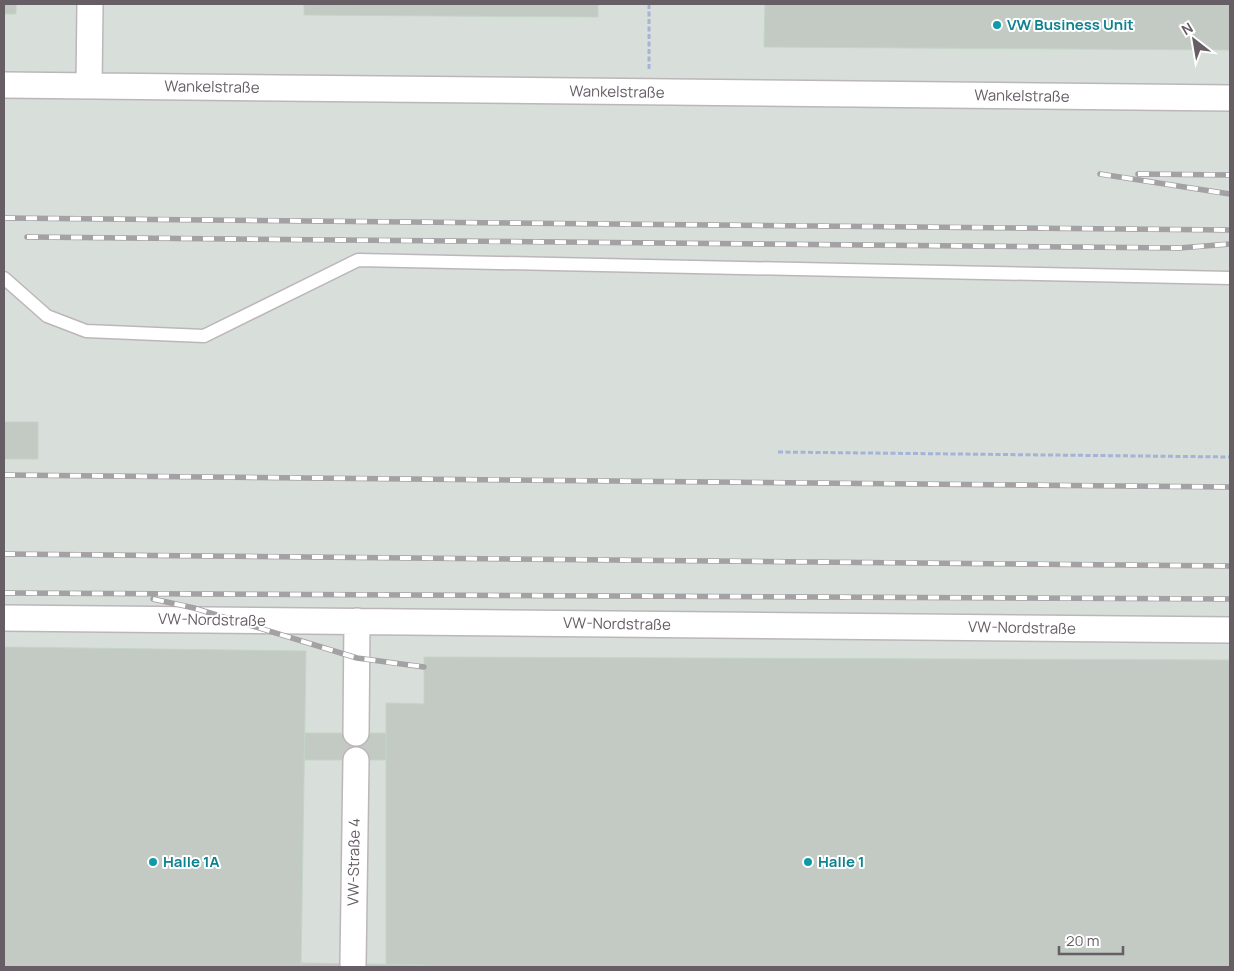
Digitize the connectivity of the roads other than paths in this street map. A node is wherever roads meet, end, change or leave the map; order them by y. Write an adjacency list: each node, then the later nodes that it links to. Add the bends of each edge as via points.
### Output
1 (90, 4): 3 (street)
2 (4, 85): 3 (street, Wankelstraße)
3 (89, 86): 4 (street, Wankelstraße)
4 (1230, 98)
5 (4, 278): 6 (lane, via 47,316 86,332 204,336 358,260)
6 (1230, 278)
7 (4, 618): 8 (street, VW-Nordstraße)
8 (357, 621): 9 (street, VW-Nordstraße); 10 (street)
9 (1230, 630)
10 (356, 733)
11 (356, 760): 12 (street, VW-Straße 4)
12 (353, 964)

